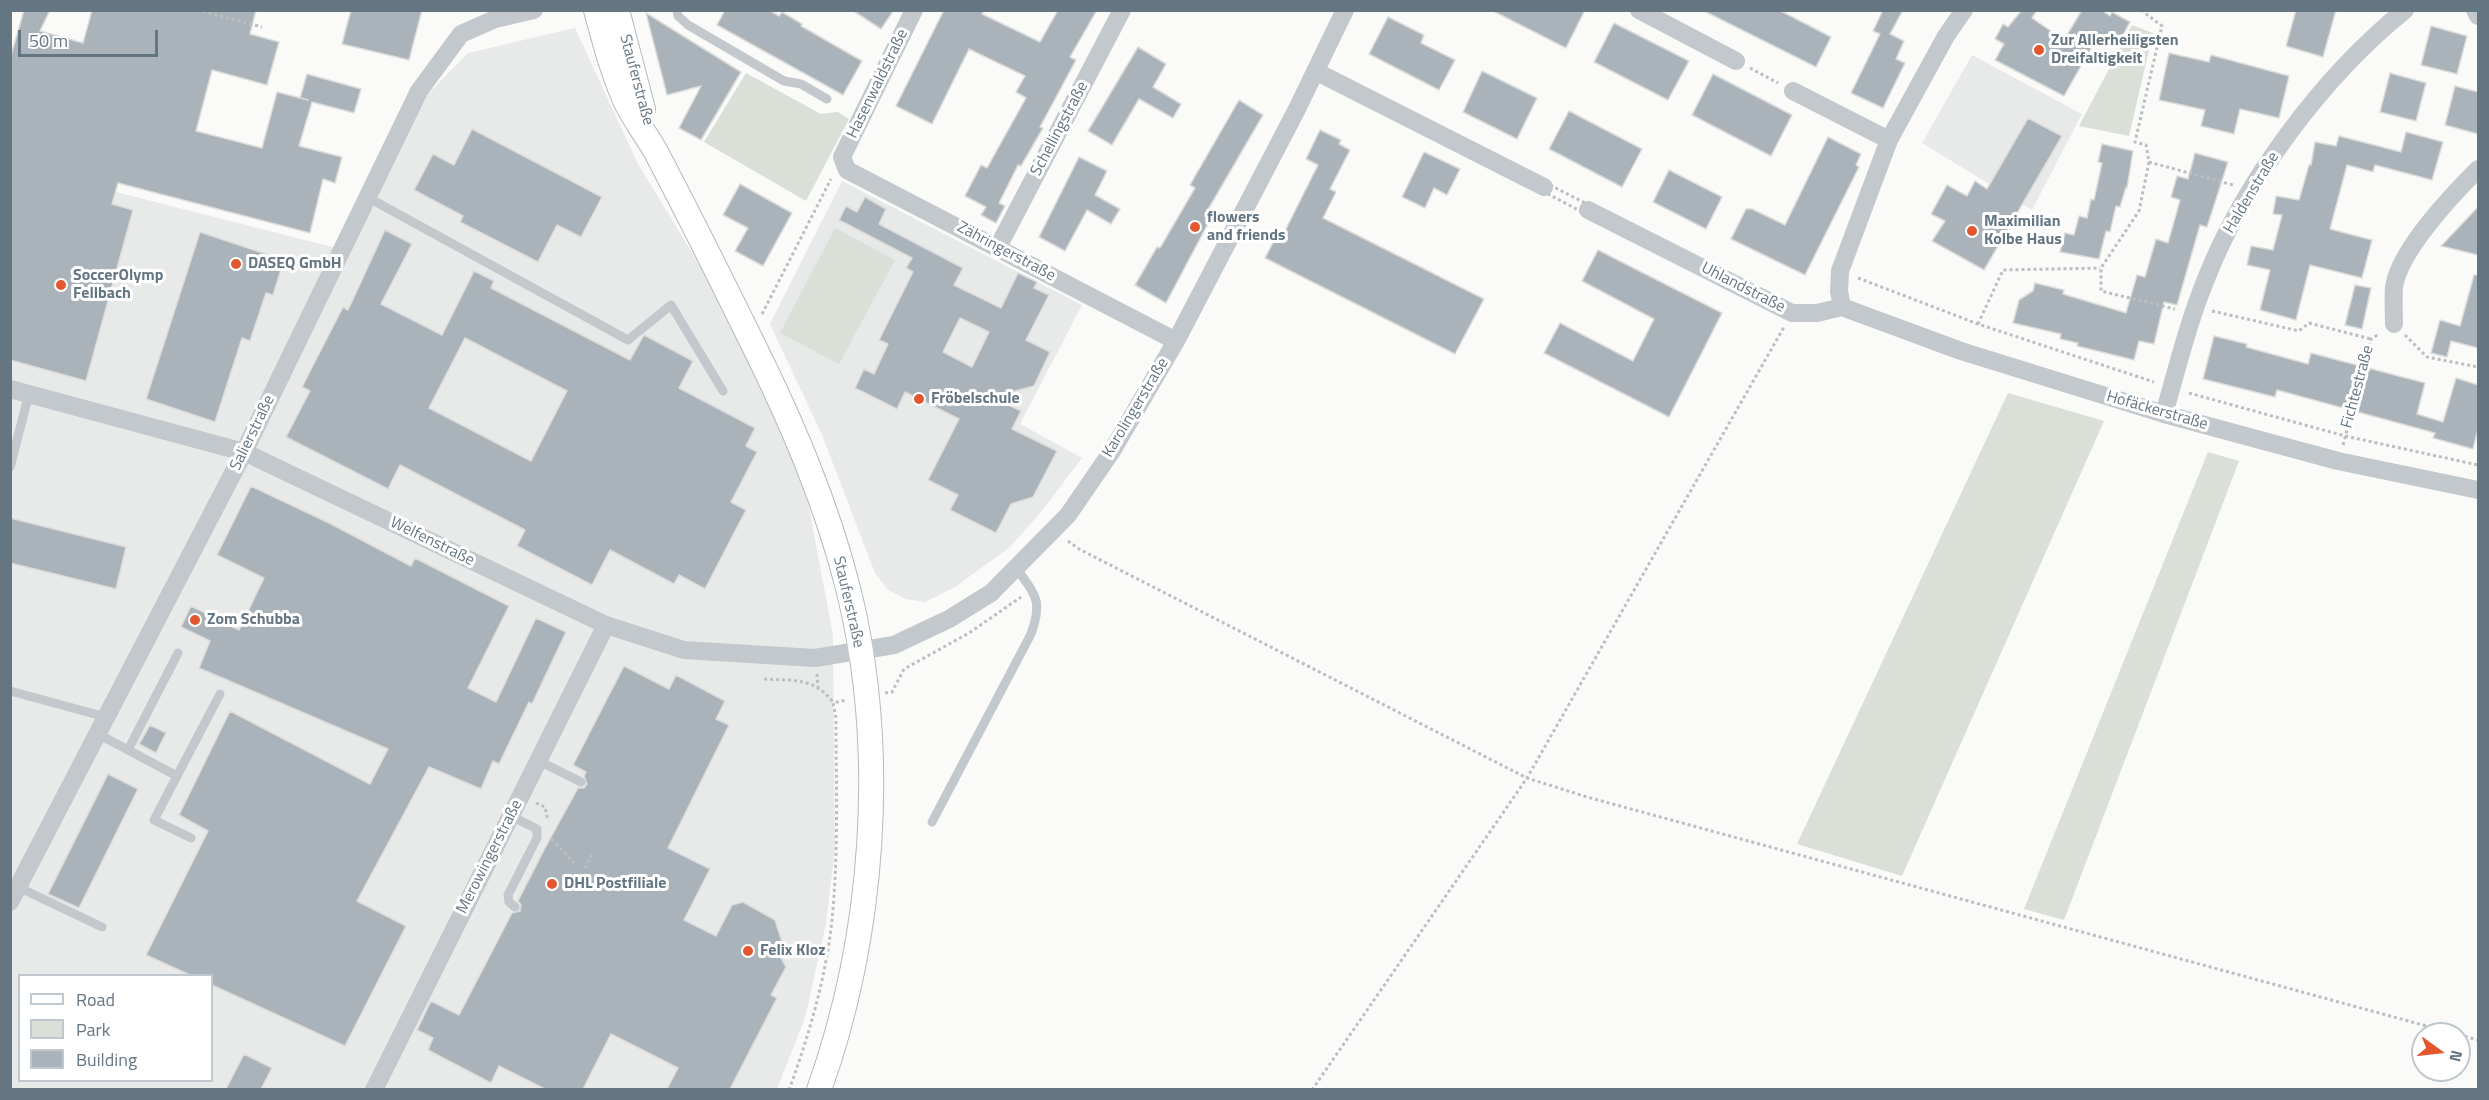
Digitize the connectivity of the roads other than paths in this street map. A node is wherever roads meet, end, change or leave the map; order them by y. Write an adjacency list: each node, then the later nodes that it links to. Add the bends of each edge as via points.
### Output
1 (534, 10): 12 (street, Salierstraße)
2 (596, 10): 19 (main road, Stauferstraße, via 624,99)
3 (617, 10): 19 (main road, Stauferstraße)
4 (677, 10): 17 (lane, via 688,26 784,81 801,84)
5 (914, 10): 20 (street, Hasenwaldstraße)
6 (1122, 10): 25 (street, Schellingstraße)
7 (1639, 10): 14 (street)
8 (1964, 10): 18 (street)
9 (2405, 10): 32 (street, Haldenstraße, via 2341,70 2300,119 2252,191 2223,240 2195,310)
10 (2475, 10): 13 (street)
11 (1341, 12): 15 (street, Karolingerstraße)
12 (492, 15): 23 (street, Salierstraße, via 461,34 419,91)
13 (2478, 16)
14 (1737, 61)
15 (1315, 71): 22 (street); 28 (street, Karolingerstraße)
16 (1793, 91): 18 (street)
17 (827, 99)
18 (1889, 140): 26 (street, via 1840,271)
19 (654, 149): 38 (main road, Stauferstraße, via 750,337 810,467 849,593)
20 (842, 157): 25 (street, Zähringerstraße, via 847,170)
21 (2478, 169): 27 (street, via 2411,247 2394,284)
22 (1544, 187)
23 (367, 197): 30 (lane, via 628,340 671,304); 33 (street, Salierstraße)
24 (1588, 210): 26 (street, Uhlandstraße, via 1792,312 1817,313)
25 (998, 247): 28 (street, Zähringerstraße)
26 (1842, 307): 32 (street, Hofäckerstraße, via 1961,351)
27 (2394, 324)
28 (1176, 341): 36 (street, Karolingerstraße, via 1112,451 1054,531)
29 (10, 389): 31 (street, Welfenstraße)
30 (723, 391)
31 (29, 394): 33 (street, Welfenstraße); 34 (lane)
32 (2164, 414): 35 (street, Hofäckerstraße, via 2338,461)
33 (244, 452): 37 (street, Welfenstraße); 42 (street, Salierstraße)
34 (10, 467)
35 (2478, 490)
36 (1017, 569): 38 (street, Karolingerstraße, via 991,593 949,620 902,642); 49 (lane, via 1037,599 1038,615)
37 (606, 626): 38 (street, Welfenstraße, via 684,650 815,658); 45 (street, Merowingerstraße)
38 (860, 651): 55 (main road, Stauferstraße, via 871,755 863,907 844,1012)
39 (178, 653): 44 (lane)
40 (10, 691): 42 (lane)
41 (220, 694): 46 (lane)
42 (106, 717): 43 (street, Salierstraße)
43 (98, 734): 44 (lane); 51 (street, Salierstraße)
44 (128, 750): 46 (lane)
45 (539, 761): 47 (lane); 48 (street, Merowingerstraße)
46 (177, 776): 50 (lane, via 154,820)
47 (581, 782)
48 (511, 816): 52 (lane, via 537,829 537,838 508,895); 54 (street, Merowingerstraße)
49 (932, 822)
50 (191, 838)
51 (14, 895): 53 (lane)
52 (515, 907)
53 (102, 927)
54 (374, 1089)
55 (819, 1089)

